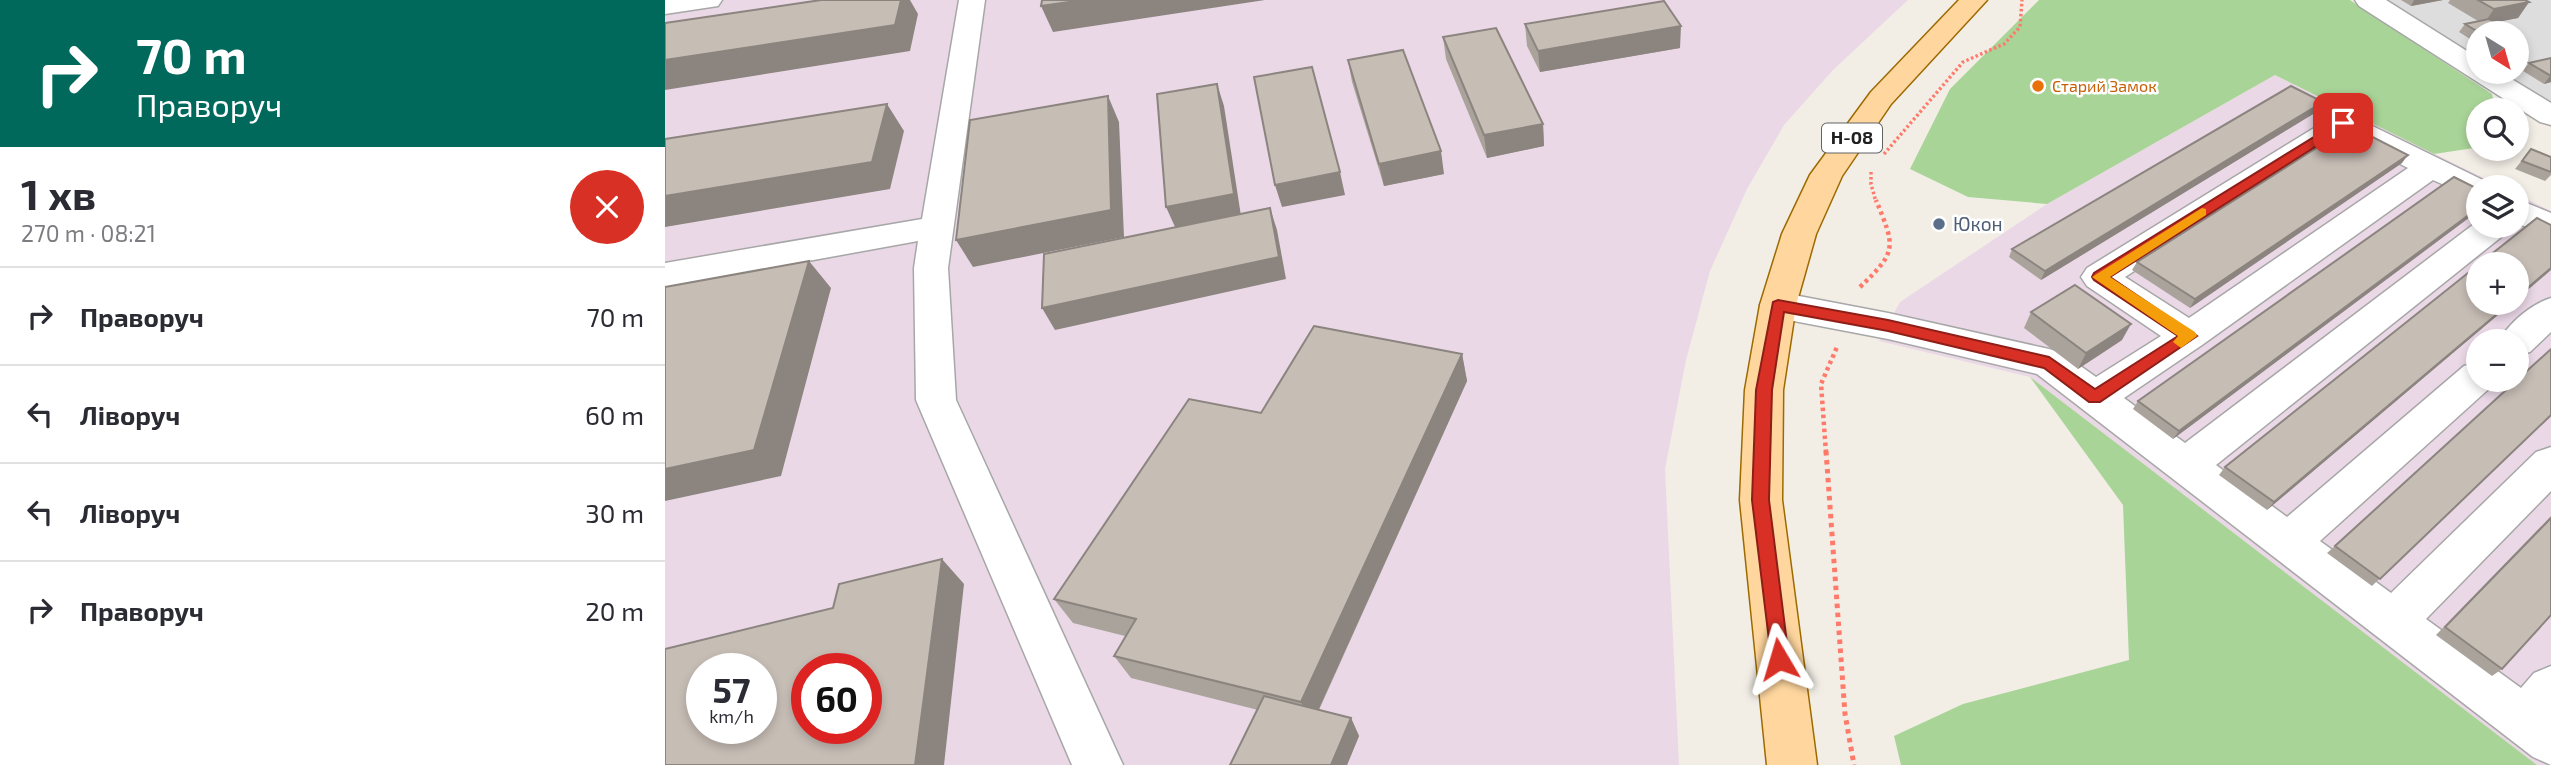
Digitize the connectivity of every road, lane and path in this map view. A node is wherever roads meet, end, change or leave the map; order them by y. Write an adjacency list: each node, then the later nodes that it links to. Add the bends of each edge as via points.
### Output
1 (709, 0): 5 (street)
2 (972, 0): 12 (street)
3 (1973, 0): 16 (main road, Н-08, via 1881,98 1826,175 1800,234)
4 (2368, 0): 6 (street)
5 (665, 6)
6 (2466, 62)
7 (2501, 84): 8 (street)
8 (2551, 116)
9 (2431, 167): 10 (street); 19 (street); 19 (street, via 2343,123 2099,277)
10 (2466, 184)
11 (2529, 216): 13 (street)
12 (937, 227): 15 (street); 27 (street, via 931,268 936,400)
13 (2551, 227)
14 (2478, 238): 23 (street)
15 (665, 275)
16 (1778, 305): 21 (street, via 2049,363); 28 (main road, Н-08, via 1764,390 1761,500)
17 (2551, 311): 18 (street)
18 (2529, 331)
19 (2189, 336): 21 (street)
20 (2466, 387): 24 (street)
21 (2094, 398): 23 (street)
22 (2551, 464): 25 (street)
23 (2185, 466): 24 (street)
24 (2288, 543): 25 (street)
25 (2393, 621): 26 (street)
26 (2542, 717)
27 (1098, 765)
28 (1792, 765)

